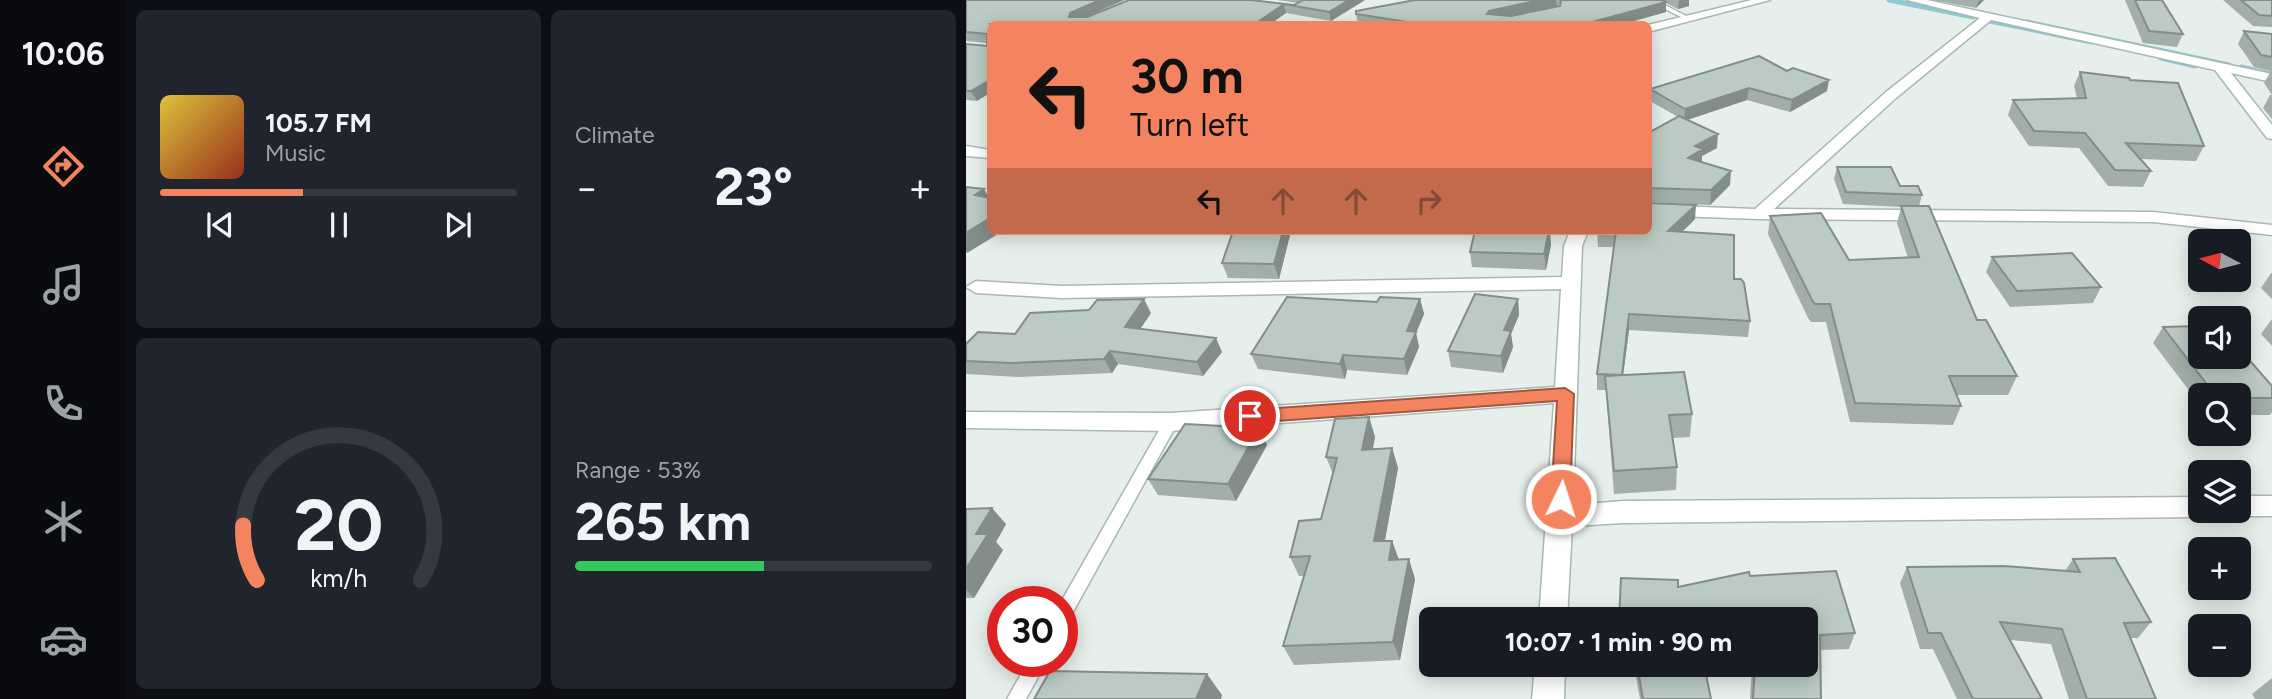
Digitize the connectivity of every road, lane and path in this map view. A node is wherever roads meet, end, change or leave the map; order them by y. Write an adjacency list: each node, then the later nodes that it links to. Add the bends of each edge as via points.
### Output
1 (1650, 0): 5 (lane)
2 (1766, 0): 5 (street)
3 (1912, 0): 4 (street)
4 (1988, 17): 7 (street); 13 (street, via 1891,95)
5 (1689, 19): 6 (street)
6 (1652, 28)
7 (2220, 66): 8 (street); 9 (street)
8 (2272, 78)
9 (2272, 135)
10 (966, 151): 11 (street)
11 (987, 154)
12 (1652, 211): 13 (street)
13 (1759, 214): 14 (street, via 2152,217)
14 (2272, 230)
15 (1577, 235): 16 (street)
16 (1573, 283): 17 (street, via 1061,292); 18 (street)
17 (975, 287)
18 (1565, 394): 20 (street); 24 (street)
19 (966, 420): 20 (street)
20 (1171, 422): 25 (lane)
21 (2251, 506): 22 (street)
22 (2272, 506)
23 (2188, 507): 24 (street)
24 (1560, 516): 26 (street)
25 (1078, 588)
26 (1554, 607)
27 (1028, 677): 29 (lane)
28 (1549, 677): 30 (street)
29 (1016, 699)
30 (1548, 699)

